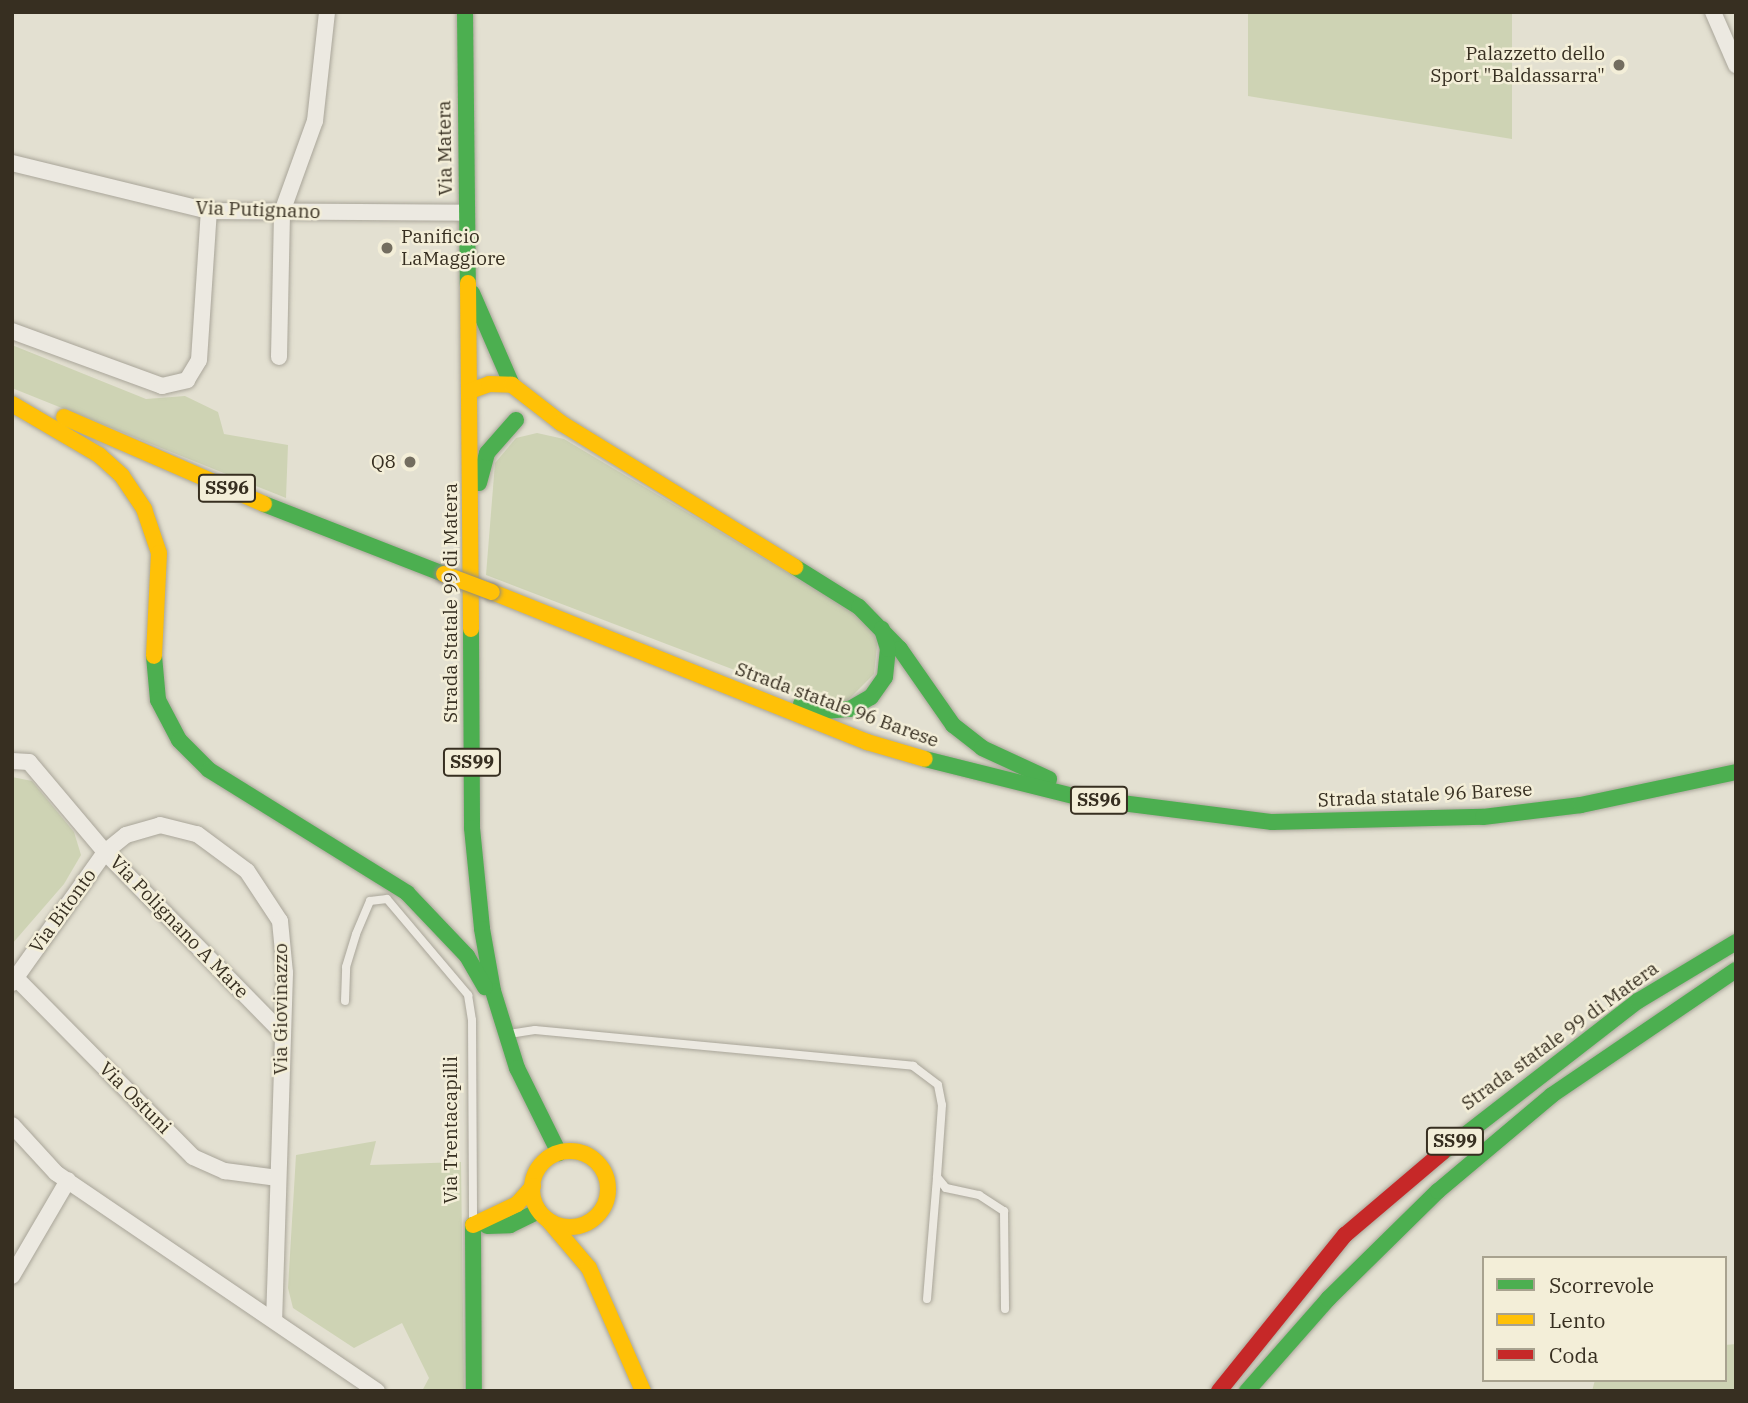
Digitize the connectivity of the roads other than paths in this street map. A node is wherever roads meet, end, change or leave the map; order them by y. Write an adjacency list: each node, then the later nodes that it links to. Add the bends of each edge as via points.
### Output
1 (327, 12): 7 (street, via 315,121)
2 (465, 12): 8 (main road, Via Matera)
3 (1713, 12): 4 (street)
4 (1736, 65)
5 (12, 163): 6 (street, Via Putignano)
6 (209, 211): 7 (street, Via Putignano); 10 (street, via 199,360 187,380 162,386)
7 (282, 212): 8 (street, Via Putignano); 11 (street)
8 (467, 213): 9 (main road, Via Matera)
9 (468, 283): 12 (main road); 13 (main road, Strada Statale 99 di Matera / SS99)
10 (12, 331)
11 (279, 357)
12 (512, 384): 13 (main road, via 489,384); 16 (main road)
13 (470, 396): 15 (main road, via 492,415); 17 (main road, Strada Statale 99 di Matera / SS99)
14 (12, 401): 19 (main road, Strada statale 96 Barese / SS96, bridge); 28 (main road, via 99,455 122,476 144,509 159,552 154,654 158,700 178,740 209,769 407,893 436,918 467,956)
15 (516, 420): 16 (main road); 17 (main road, via 487,453)
16 (561, 423): 18 (main road)
17 (471, 512): 28 (main road, Strada Statale 99 di Matera / SS99, via 472,828 482,929)
18 (880, 624): 19 (main road, via 888,649 885,677 871,697 850,709 825,711); 22 (main road, via 933,702 982,748 1046,779)
19 (660, 662): 22 (main road, Strada statale 96 Barese / SS96, via 867,742 972,773 1082,798)
20 (12, 761): 23 (street, Via Bitonto, via 29,762)
21 (1736, 772): 22 (main road, Strada statale 96 Barese / SS96, via 1581,805 1483,817 1272,822)
22 (1190, 813)
23 (105, 852): 26 (street, Via Bitonto); 29 (street, Via Polignano A Mare); 29 (street, Via Giovinazzo, via 126,835 160,825 197,834 247,871 280,921 285,973)
24 (1736, 942): 50 (main road, Strada statale 99 di Matera / SS99, via 1638,1001 1494,1108 1345,1235)
25 (1736, 970): 51 (main road, SS99, via 1552,1095 1438,1191 1328,1298)
26 (13, 980): 36 (street, Via Ostuni, via 193,1157 225,1171)
27 (345, 1001): 41 (lane, Via Trentacapilli, via 345,967 356,934 370,901 387,899 468,995)
28 (499, 1011): 30 (main road, Strada Statale 99 di Matera / SS99)
29 (282, 1033): 36 (street, Via Giovinazzo)
30 (506, 1035): 31 (main road, Strada Statale 99 di Matera / SS99); 35 (lane, via 535,1030 913,1066 938,1085 942,1105)
31 (523, 1084): 33 (main road, Strada Statale 99 di Matera / SS99); 34 (main road, Strada Statale 99 di Matera / SS99)
32 (12, 1125): 37 (street)
33 (559, 1153): 34 (main road); 40 (main road, via 583,1154 602,1169 607,1181 605,1205)
34 (541, 1166): 38 (main road)
35 (937, 1177): 43 (lane); 45 (lane, via 946,1188 979,1195 1004,1211)
36 (278, 1178): 46 (street, Via Giovinazzo)
37 (68, 1180): 42 (street); 46 (street)
38 (533, 1186): 39 (main road); 41 (main road, via 517,1204)
39 (544, 1216): 40 (main road, via 569,1227); 41 (main road, via 510,1225); 44 (main road, via 576,1248)
40 (589, 1223): 44 (main road)
41 (473, 1225): 48 (main road, Via Trentacapilli)
42 (12, 1276)
43 (927, 1299)
44 (609, 1306): 49 (main road)
45 (1005, 1309)
46 (274, 1318): 47 (street)
47 (377, 1391)
48 (474, 1391)
49 (643, 1391)
50 (1219, 1391)
51 (1247, 1391)

